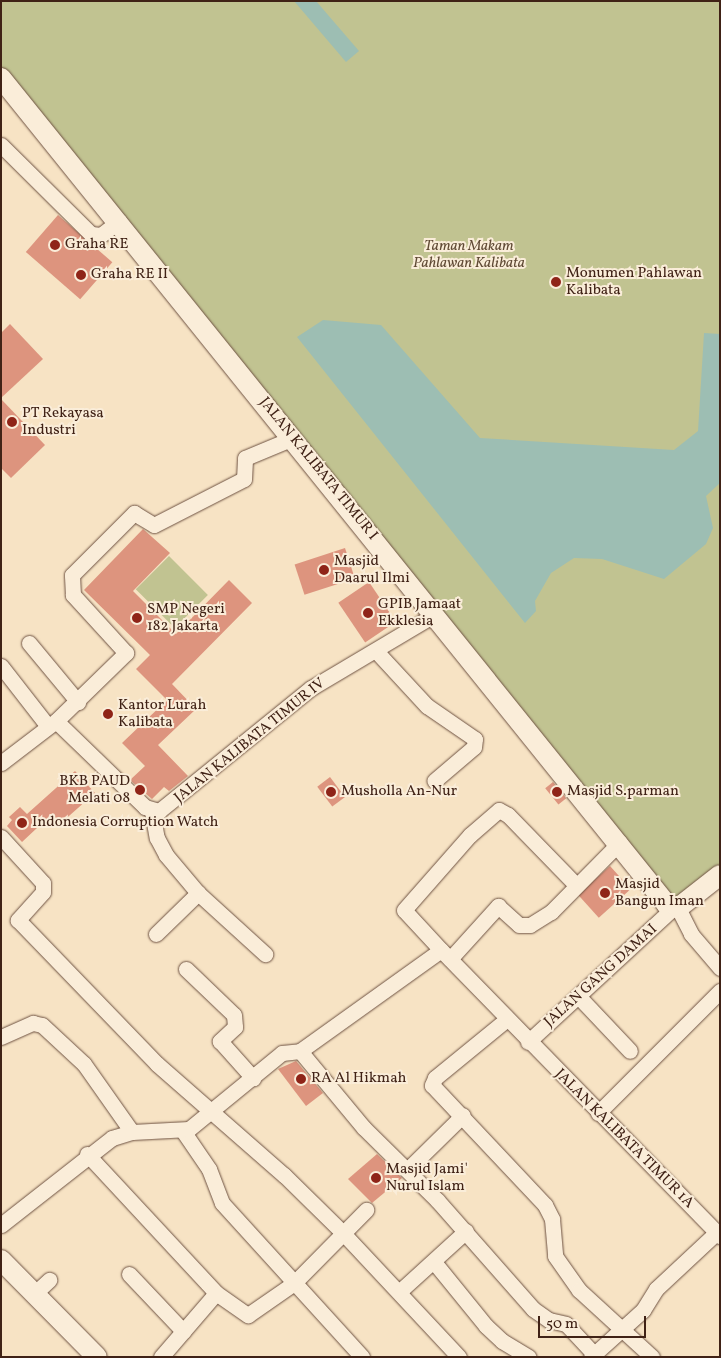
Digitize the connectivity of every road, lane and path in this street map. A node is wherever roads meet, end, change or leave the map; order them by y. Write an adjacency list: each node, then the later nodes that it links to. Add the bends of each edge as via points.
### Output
1 (1, 78): 3 (street, JALAN KALIBATA TIMUR I)
2 (1, 145): 3 (street, via 91,234 101,235)
3 (119, 221): 4 (street, JALAN KALIBATA TIMUR I)
4 (293, 438): 5 (street, JALAN KALIBATA TIMUR I); 9 (street, via 245,458 244,479 154,525 134,513 72,575 73,595 126,653)
5 (434, 615): 7 (street, JALAN KALIBATA TIMUR IV); 15 (street, JALAN KALIBATA TIMUR I)
6 (29, 643): 9 (street)
7 (376, 651): 12 (street, via 427,706 475,739 474,747); 13 (street, JALAN KALIBATA TIMUR IV, via 311,688 167,808)
8 (1, 666): 10 (street)
9 (78, 702): 10 (street)
10 (52, 723): 11 (street); 13 (street)
11 (1, 763)
12 (434, 781)
13 (152, 811): 18 (street, via 160,847)
14 (1, 837): 33 (street, via 43,883 43,892 18,920 158,1064)
15 (620, 842): 17 (street); 19 (street, JALAN KALIBATA TIMUR I)
16 (720, 875): 19 (street)
17 (576, 885): 22 (street, via 552,912 530,925 519,924 505,910 493,908); 22 (street, JALAN KALIBATA TIMUR 1A, via 508,815 499,810 470,835 404,910)
18 (198, 893): 20 (street); 21 (street)
19 (676, 908): 23 (street, via 691,934); 26 (street, JALAN GANG DAMAI)
20 (156, 934)
21 (265, 954)
22 (446, 954): 27 (street, JALAN KALIBATA TIMUR 1A); 30 (street)
23 (720, 968)
24 (186, 969): 32 (street, via 234,1015 235,1027 220,1041)
25 (720, 991): 34 (street)
26 (579, 997): 29 (street, JALAN GANG DAMAI); 31 (street)
27 (507, 1019): 29 (street, JALAN KALIBATA TIMUR 1A); 35 (street, via 433,1081 432,1086)
28 (1, 1037): 37 (street, via 33,1023 42,1025 84,1064)
29 (528, 1042): 34 (street, JALAN KALIBATA TIMUR 1A)
30 (300, 1051): 32 (street, via 282,1053); 39 (street, via 364,1128)
31 (630, 1051)
32 (253, 1078): 33 (street)
33 (212, 1114): 36 (street); 43 (street)
34 (598, 1114): 44 (street, JALAN KALIBATA TIMUR 1A)
35 (463, 1115): 39 (street); 54 (street, via 546,1205 560,1266)
36 (183, 1131): 37 (street); 49 (street, via 209,1169 222,1203)
37 (132, 1132): 38 (street, via 112,1138)
38 (87, 1154): 41 (street); 51 (street)
39 (407, 1170): 42 (street)
40 (366, 1210): 43 (street)
41 (1, 1225)
42 (466, 1231): 46 (street); 55 (street, via 533,1309 549,1320 566,1324)
43 (342, 1232): 49 (street); 50 (street)
44 (718, 1234): 54 (street, via 656,1289 643,1310)
45 (1, 1260): 52 (street)
46 (434, 1262): 50 (street); 60 (street, via 496,1336)
47 (129, 1274): 53 (street)
48 (49, 1280): 52 (street)
49 (294, 1283): 51 (street, via 248,1315); 58 (street)
50 (400, 1291): 59 (street)
51 (216, 1293): 53 (street)
52 (34, 1294): 56 (street)
53 (183, 1330): 57 (street)
54 (619, 1330): 55 (street); 61 (street)
55 (592, 1355)
56 (93, 1356)
57 (160, 1357)
58 (362, 1357)
59 (459, 1357)
60 (529, 1357)
61 (652, 1357)

